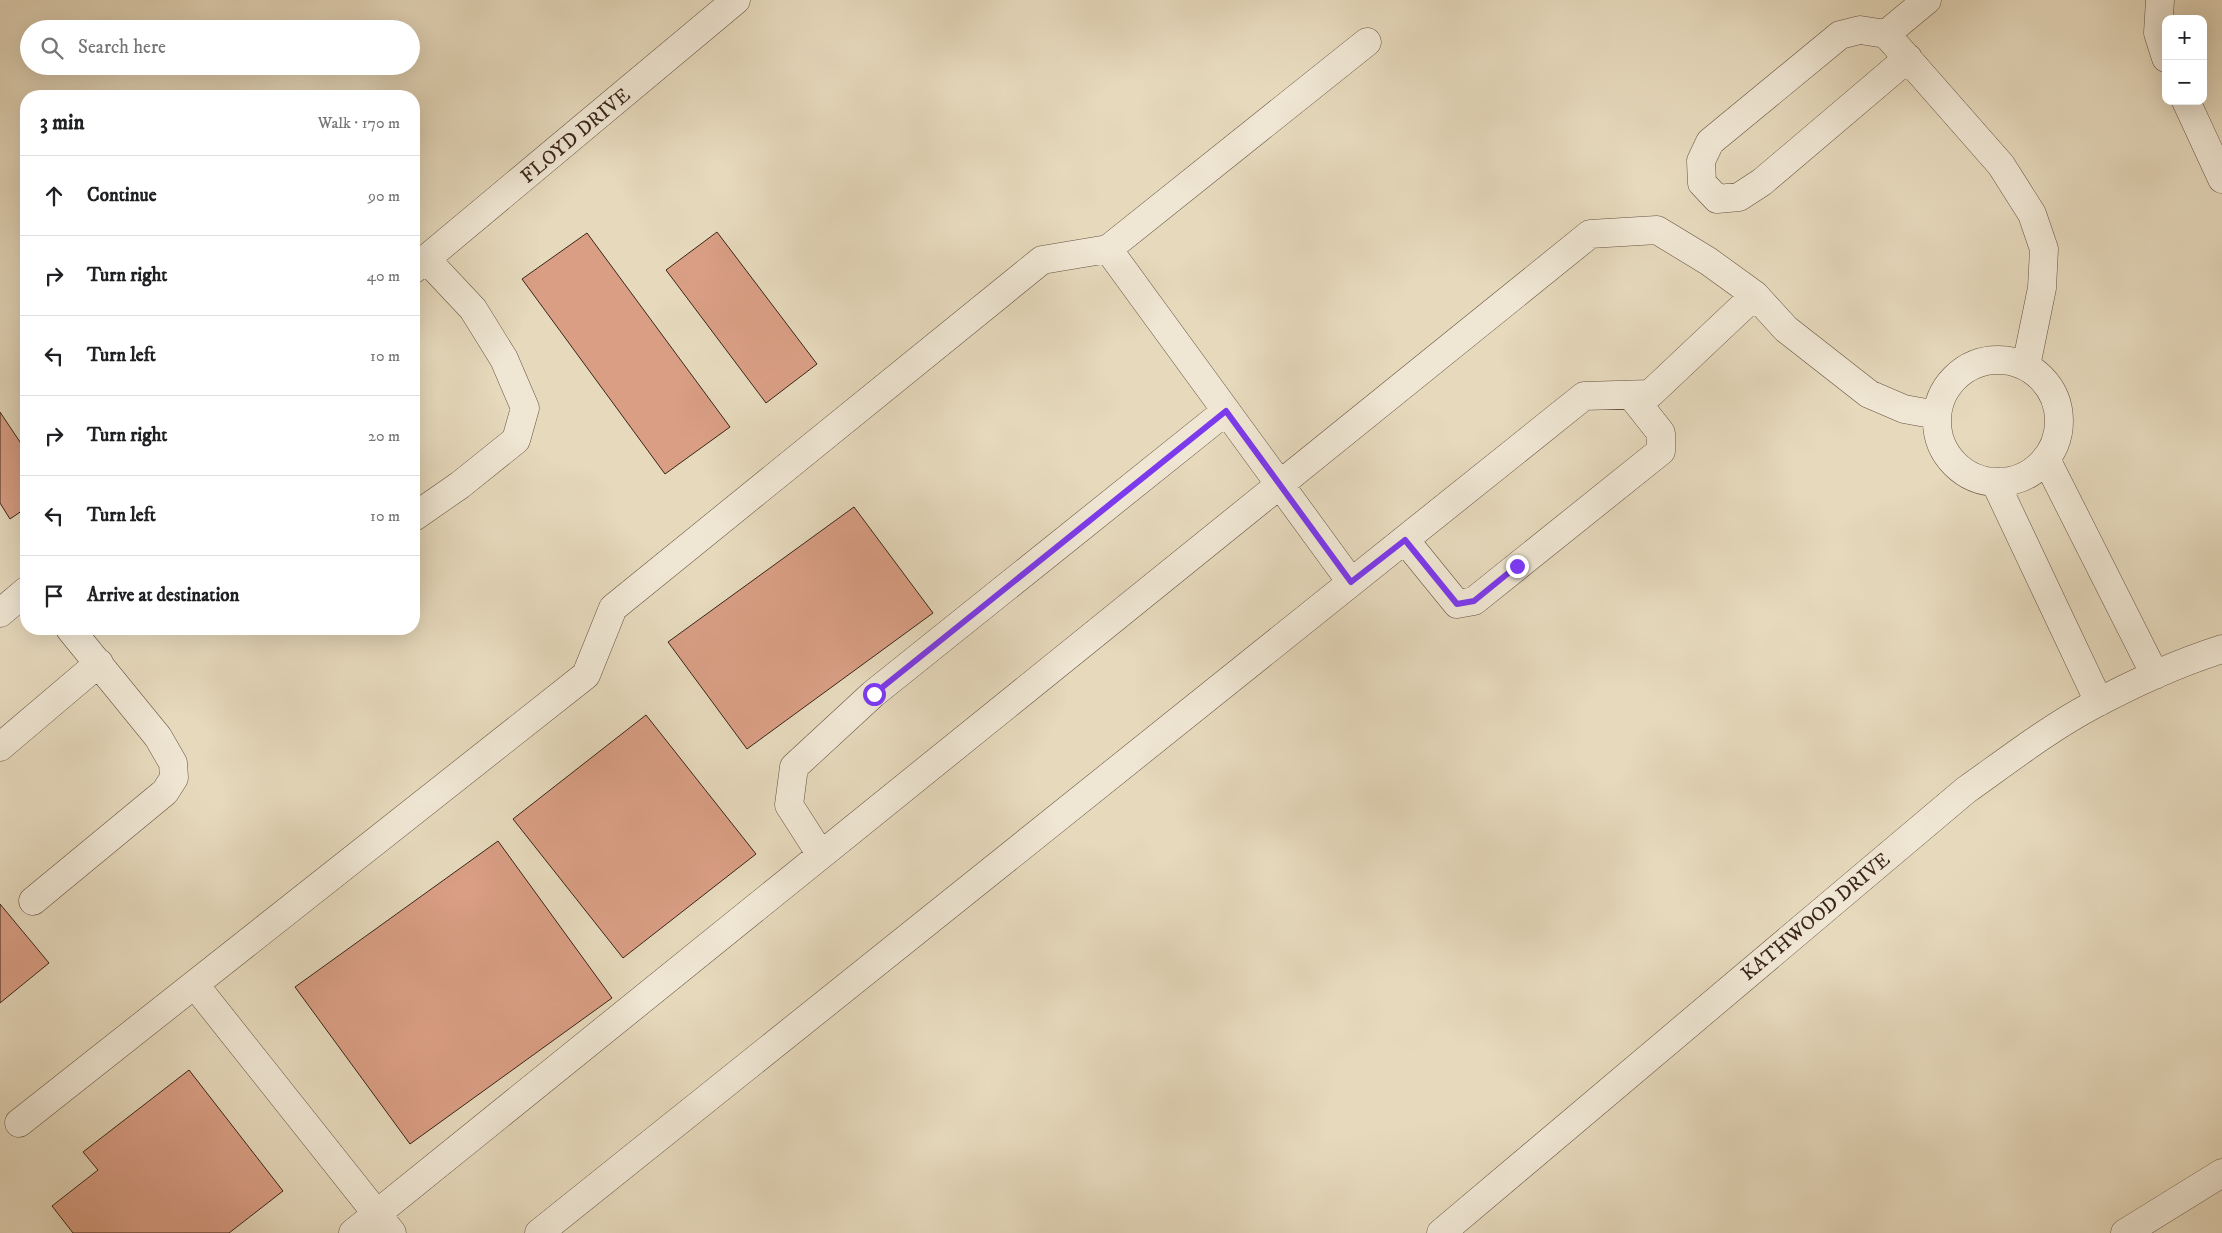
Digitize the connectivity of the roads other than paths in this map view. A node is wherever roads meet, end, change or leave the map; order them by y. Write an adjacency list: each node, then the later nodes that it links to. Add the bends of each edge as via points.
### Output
1 (736, 0): 11 (street, FLOYD DRIVE)
2 (1927, 0): 4 (street)
3 (2160, 0): 6 (street, via 2158,33)
4 (1886, 34): 7 (street); 7 (street, via 1860,30 1840,35 1710,142 1701,161 1702,183 1717,199 1739,197 1762,182)
5 (1367, 42): 10 (street)
6 (2162, 46)
7 (1908, 58): 13 (street, via 2001,165 2032,214 2044,249 2042,288)
8 (2188, 105): 9 (street)
9 (2222, 178)
10 (1108, 249): 15 (street); 33 (street, via 1042,260 613,608 586,676)
11 (420, 264): 20 (street, via 473,310 504,359 525,408 516,440)
12 (1755, 295): 14 (street, via 1650,394); 16 (street, via 1786,329 1869,394 1904,410); 19 (street, via 1657,230 1590,234)
13 (2026, 366): 16 (street, via 2006,360 1986,361 1966,368 1950,382 1940,400); 17 (street, via 2042,378 2054,394 2060,413 2059,433)
14 (1631, 395): 21 (street, via 1584,396); 21 (street, via 1661,433 1661,450 1474,601 1457,604)
15 (1226, 411): 19 (street); 31 (street, via 874,694 794,767 789,805)
16 (1937, 415): 18 (street, via 1939,441 1950,459 1965,473)
17 (2046, 459): 18 (street, via 2023,478); 28 (street)
18 (1995, 482): 29 (street)
19 (1280, 485): 22 (street); 31 (street)
20 (420, 513)
21 (1405, 540): 22 (street)
22 (1351, 582): 38 (street)
23 (20, 596): 24 (street)
24 (0, 612)
25 (75, 635): 27 (street)
26 (2222, 649): 28 (street, KATHWOOD DRIVE)
27 (99, 663): 30 (street); 32 (street, via 158,737 173,763 174,778 165,792)
28 (2155, 676): 29 (street, KATHWOOD DRIVE)
29 (2099, 702): 39 (street, KATHWOOD DRIVE, via 2028,746 1958,796)
30 (0, 747)
31 (821, 855): 36 (street)
32 (33, 901)
33 (195, 985): 34 (street); 36 (street)
34 (19, 1123)
35 (2222, 1173): 40 (street)
36 (384, 1224): 37 (street)
37 (353, 1233)
38 (539, 1233)
39 (1441, 1233)
40 (2124, 1233)

